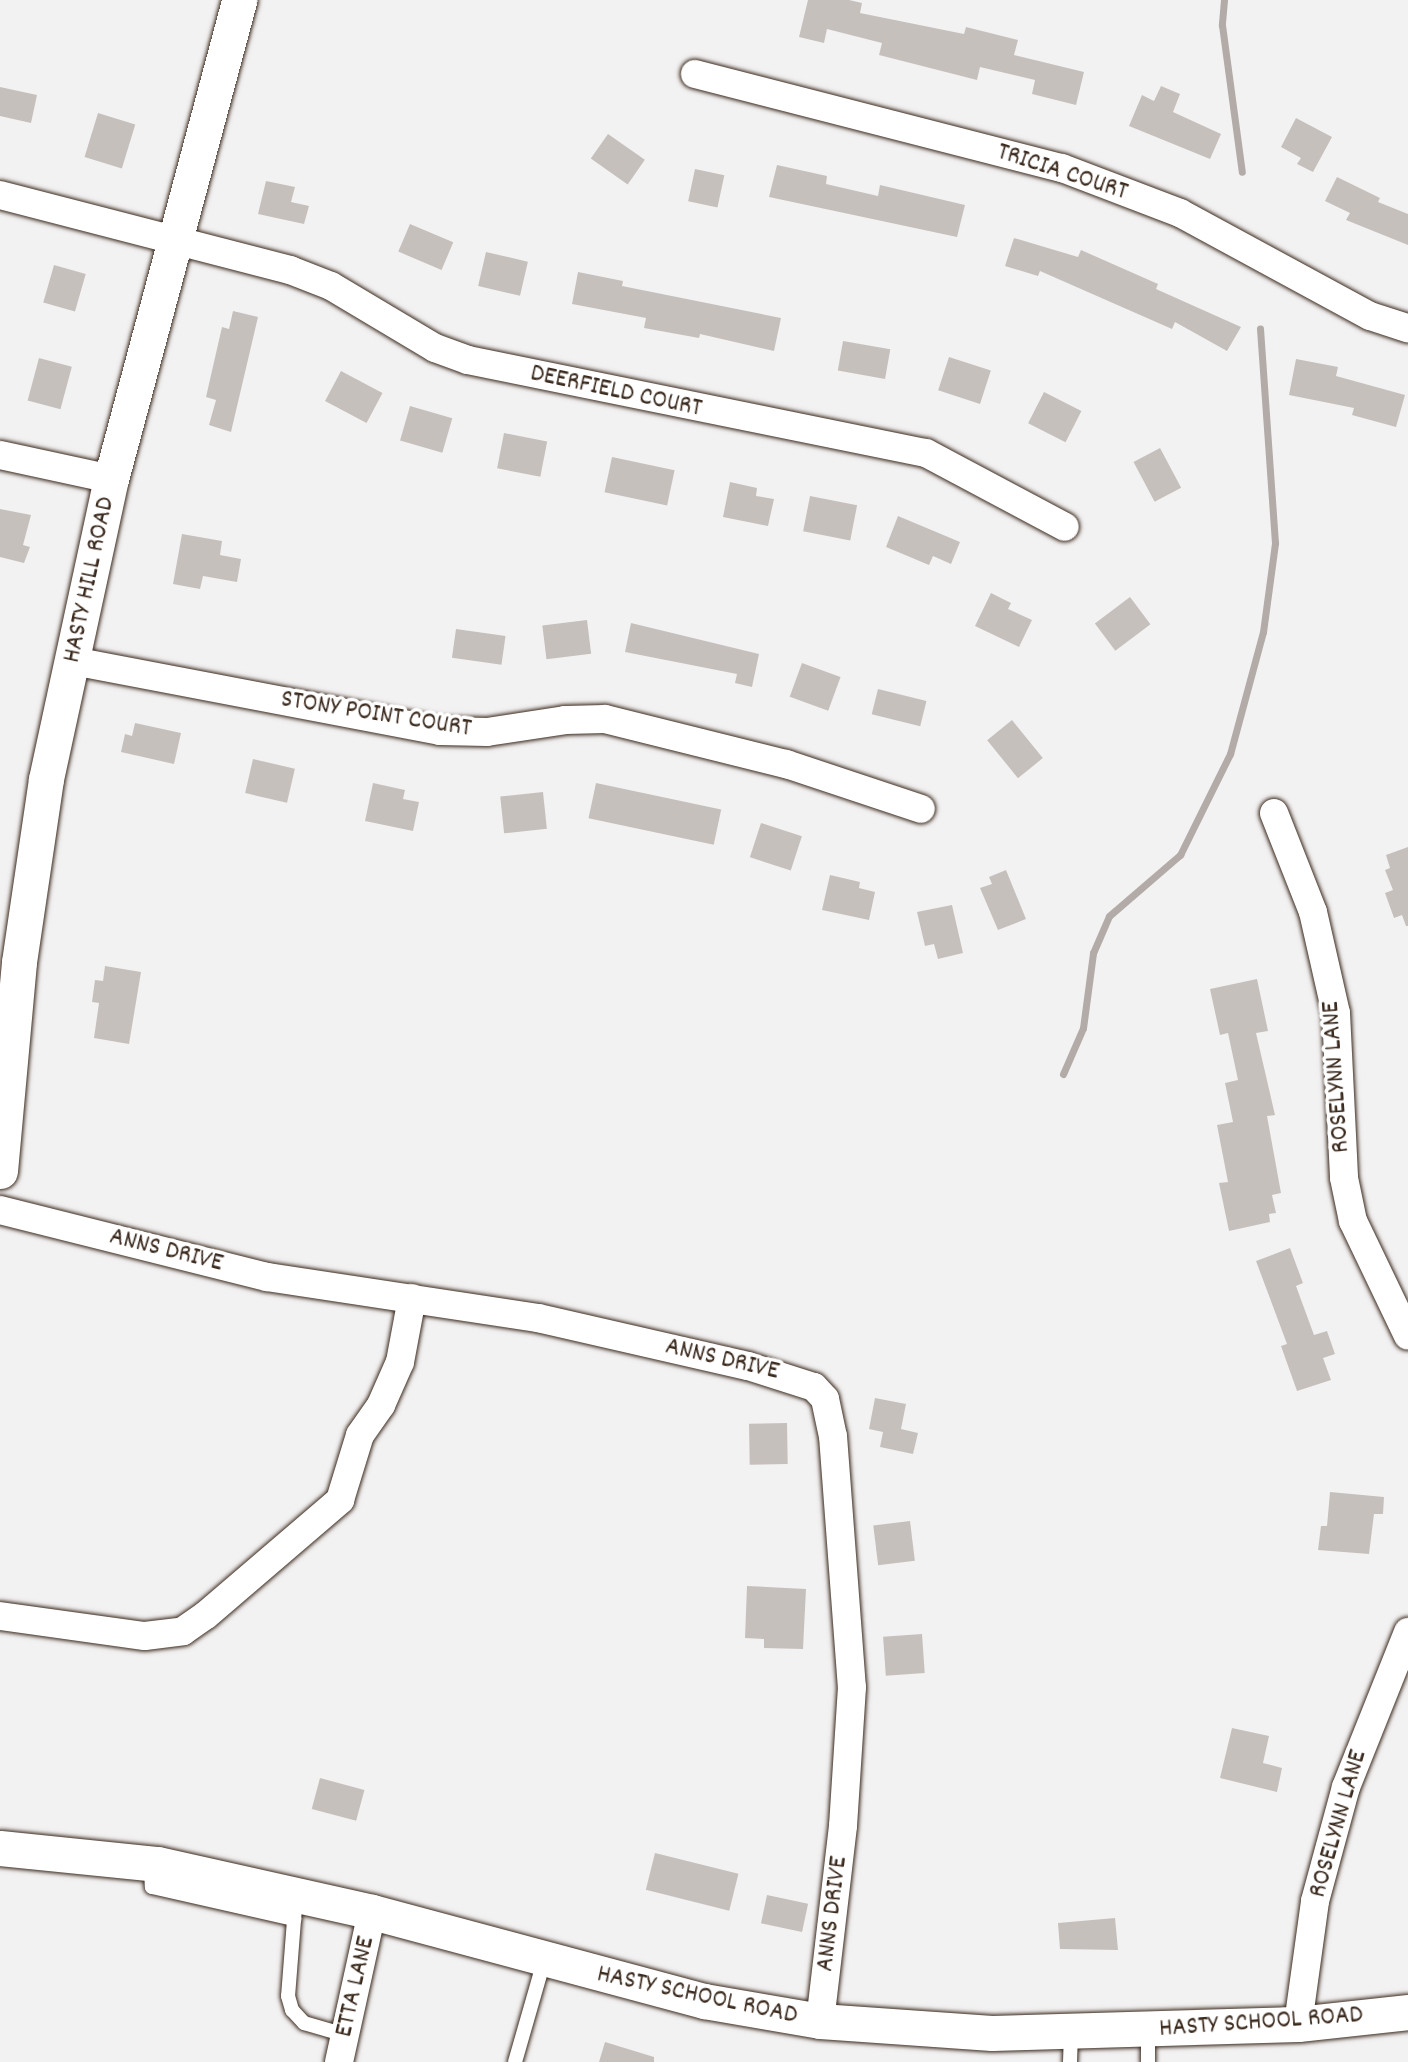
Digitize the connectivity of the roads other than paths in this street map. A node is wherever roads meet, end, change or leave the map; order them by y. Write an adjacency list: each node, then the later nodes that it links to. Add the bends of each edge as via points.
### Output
1 (239, 0): 4 (street, HASTY HILL ROAD)
2 (695, 74): 5 (street, TRICIA COURT, via 1062,168 1180,213 1370,316)
3 (0, 195): 4 (street, DEERFIELD COURT)
4 (172, 238): 7 (street, HASTY HILL ROAD); 8 (street, DEERFIELD COURT, via 331,286 435,348 468,360 926,453)
5 (1408, 328)
6 (0, 455): 7 (street)
7 (111, 479): 9 (street, HASTY HILL ROAD)
8 (1065, 527)
9 (73, 661): 10 (street, STONY POINT COURT, via 440,731 487,732 605,719 786,764); 12 (street, HASTY HILL ROAD)
10 (921, 809)
11 (1274, 813): 16 (street, ROSELYNN LANE, via 1312,912 1336,1013 1344,1178 1353,1221)
12 (10, 959): 13 (street, HASTY HILL ROAD)
13 (0, 1171)
14 (0, 1210): 15 (street, ANNS DRIVE, via 267,1277)
15 (412, 1298): 17 (street, via 396,1374 360,1434 340,1500 206,1615 183,1631 145,1636); 24 (street, ANNS DRIVE, via 538,1318 748,1366 814,1387 825,1399 844,1543 852,1688 844,1826)
16 (1408, 1336)
17 (0, 1616)
18 (1408, 1632): 25 (street, ROSELYNN LANE, via 1346,1787 1315,1901)
19 (0, 1848): 20 (street, HASTY SCHOOL ROAD, via 151,1863)
20 (295, 1907): 21 (street, HASTY SCHOOL ROAD); 26 (lane, via 288,1996 292,2010 304,2023)
21 (372, 1912): 22 (street, HASTY SCHOOL ROAD); 26 (street, ETTA LANE)
22 (544, 1961): 24 (street, HASTY SCHOOL ROAD, via 704,2001); 30 (lane)
23 (1408, 2012): 25 (street, HASTY SCHOOL ROAD)
24 (820, 2021): 28 (street, HASTY SCHOOL ROAD, via 992,2033)
25 (1298, 2024): 27 (street, HASTY SCHOOL ROAD)
26 (345, 2035): 29 (street, ETTA LANE)
27 (1148, 2046): 28 (street, HASTY SCHOOL ROAD)
28 (1071, 2047)
29 (339, 2062)
30 (515, 2062)

